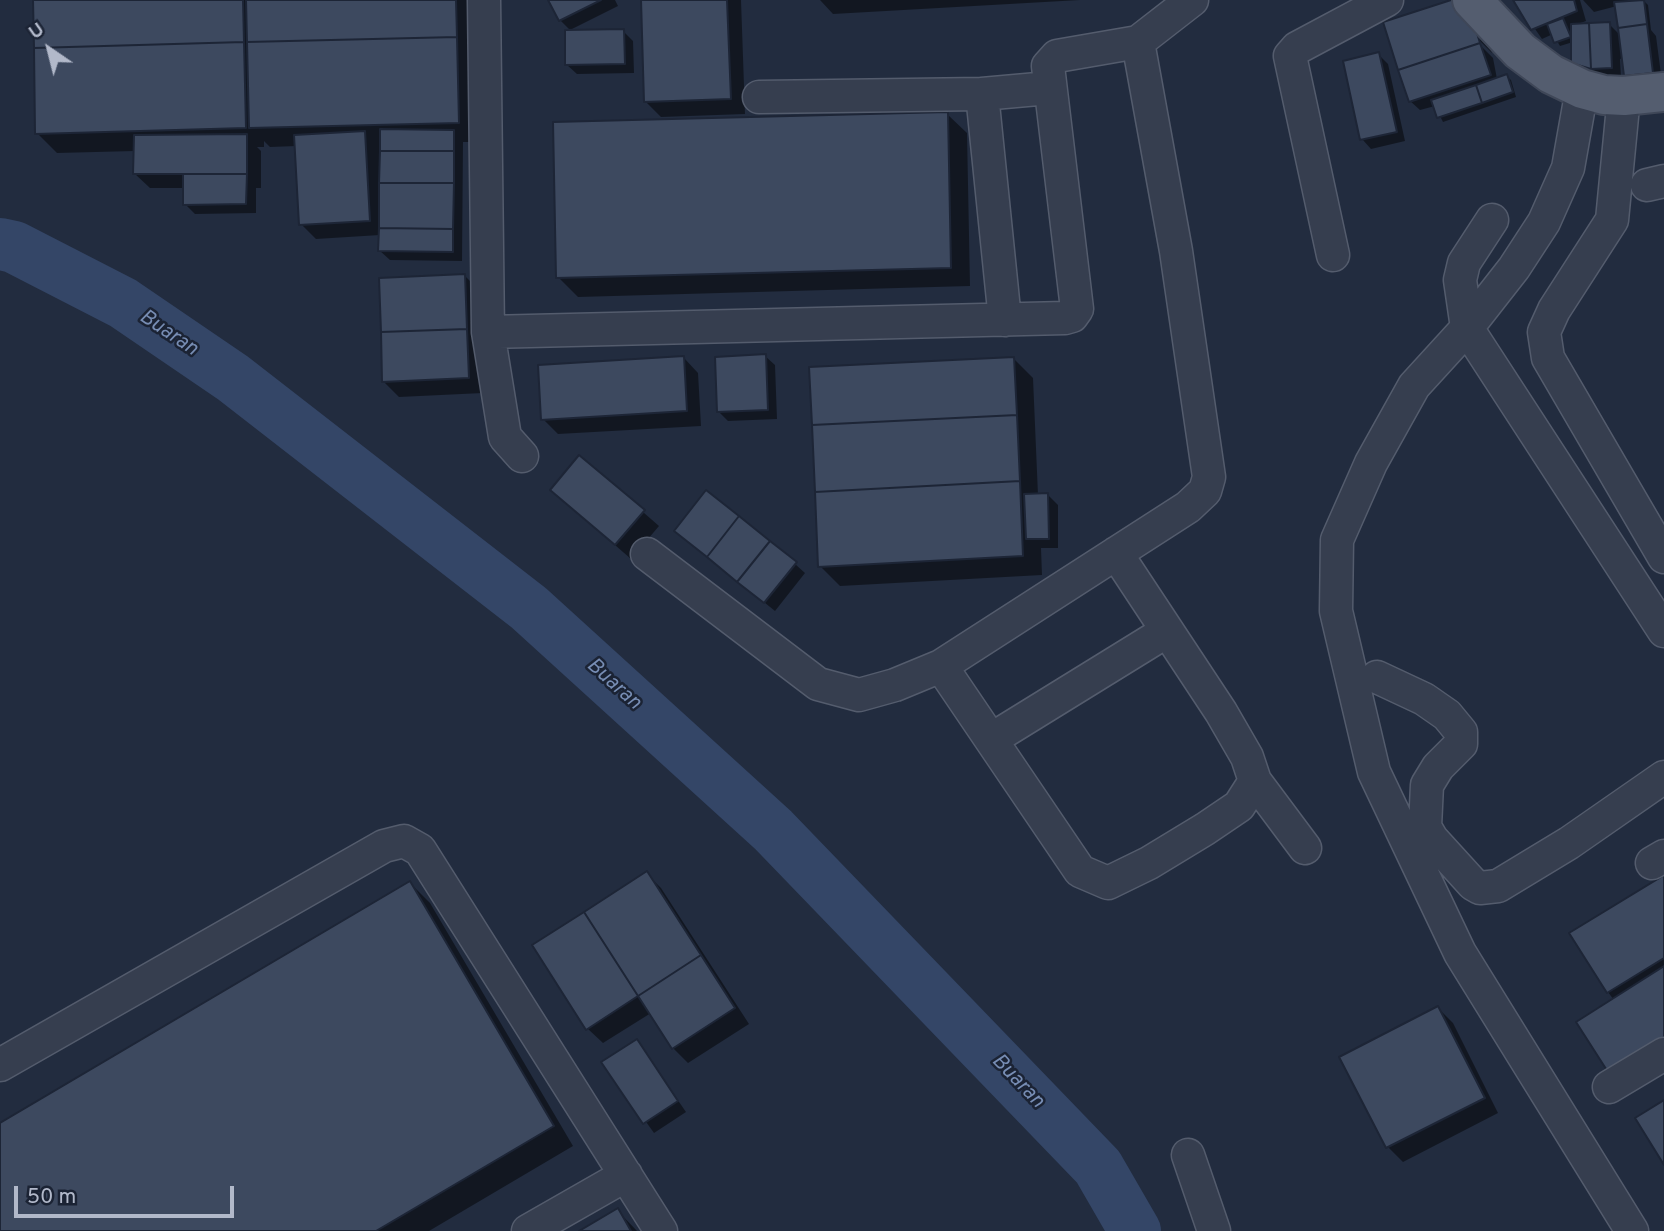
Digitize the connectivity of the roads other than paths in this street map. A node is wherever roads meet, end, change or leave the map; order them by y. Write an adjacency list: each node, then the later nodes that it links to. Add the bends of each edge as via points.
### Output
1 (484, 0): 16 (street)
2 (1192, 0): 5 (street)
3 (1387, 0): 13 (street, via 1290,56)
4 (1472, 0): 7 (main road, via 1520,51)
5 (1138, 42): 6 (street, via 1057,56 1048,66); 18 (street, via 1176,251 1209,477 1205,491 1188,507)
6 (1049, 88): 9 (street); 14 (street, via 1077,309 1065,318)
7 (1582, 89): 10 (main road); 15 (street, via 1568,168 1544,222)
8 (1664, 92): 10 (main road)
9 (982, 94): 11 (street); 14 (street)
10 (1624, 96): 20 (street, via 1612,220 1544,332 1548,358)
11 (759, 97)
12 (1492, 220): 15 (street, via 1464,263 1460,280)
13 (1333, 255)
14 (1004, 320): 16 (street)
15 (1467, 327): 22 (street); 37 (street, via 1414,386 1371,463 1337,540 1336,611 1374,772 1460,953)
16 (488, 332): 17 (street, via 505,437)
17 (522, 456)
18 (1116, 553): 21 (street); 23 (street)
19 (647, 554): 23 (street, via 818,684 859,695)
20 (1664, 556)
21 (1167, 631): 25 (street); 27 (street, via 1247,757)
22 (1664, 631)
23 (941, 666): 25 (street)
24 (1377, 677): 26 (street, via 1424,699 1461,732 1461,744 1427,785 1425,827 1480,888 1498,886)
25 (992, 739): 27 (street, via 1080,871 1108,883 1149,863 1239,806)
26 (1664, 777)
27 (1255, 781): 28 (street)
28 (1305, 848)
29 (1664, 1054): 31 (street)
30 (0, 1065): 33 (street, via 384,846 404,841 420,850)
31 (1609, 1087)
32 (1188, 1155): 36 (street)
33 (626, 1175): 34 (street); 35 (street)
34 (528, 1231)
35 (661, 1231)
36 (1214, 1231)
37 (1632, 1231)

